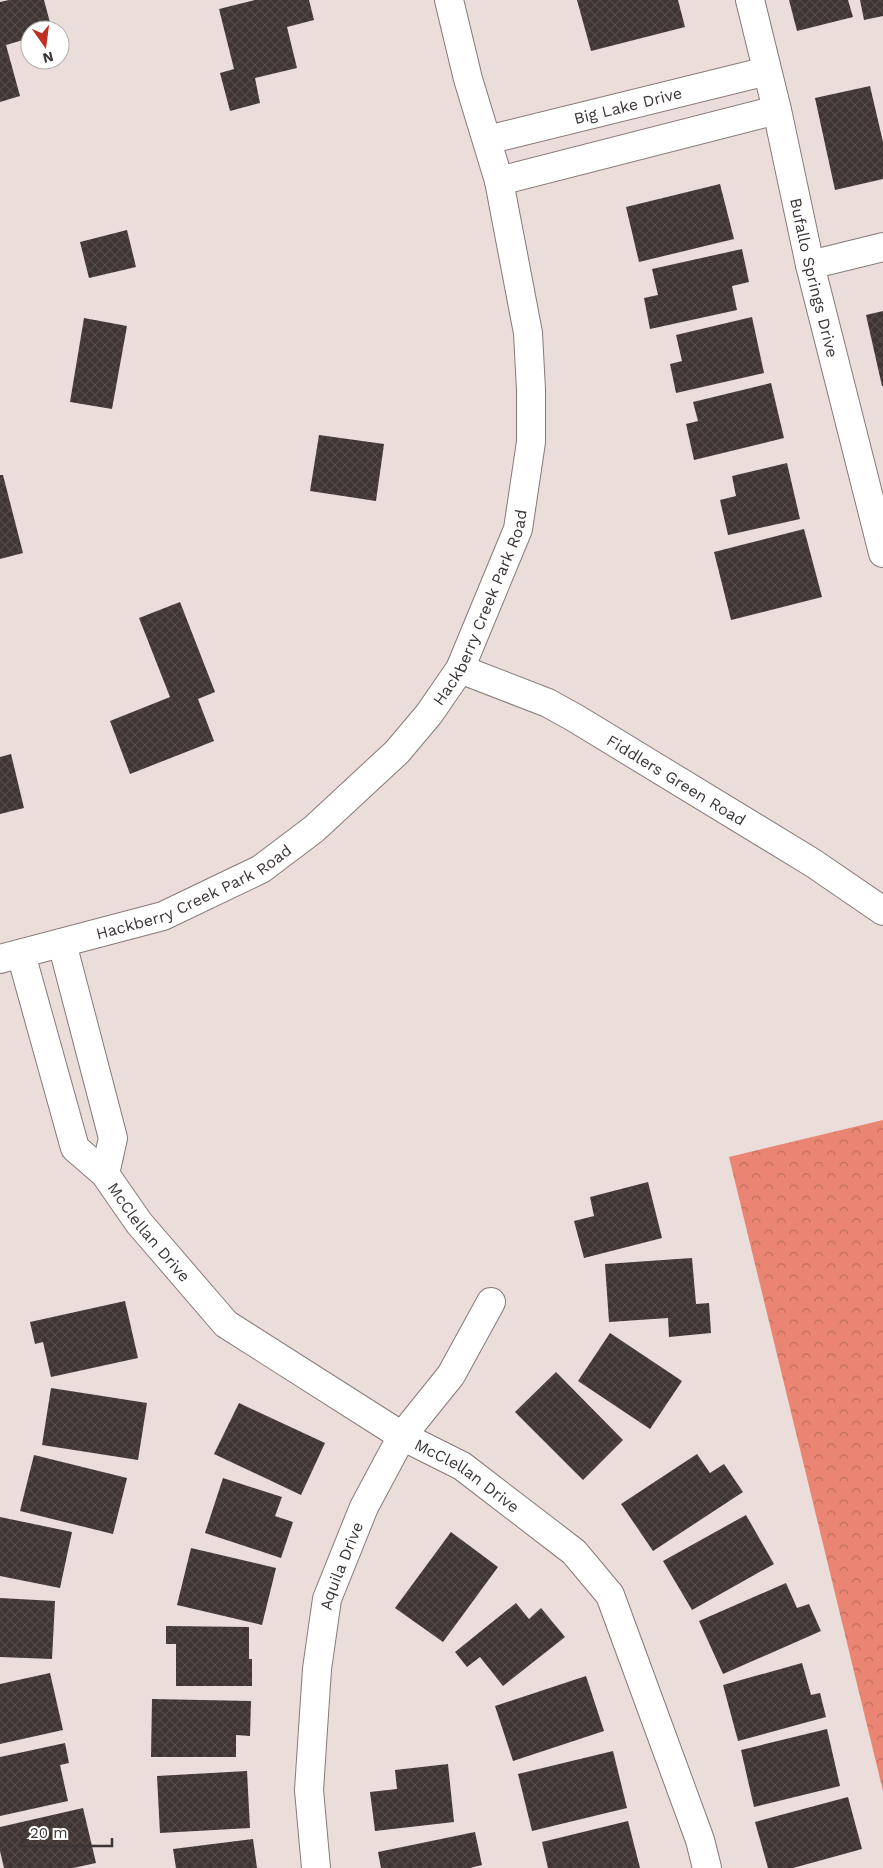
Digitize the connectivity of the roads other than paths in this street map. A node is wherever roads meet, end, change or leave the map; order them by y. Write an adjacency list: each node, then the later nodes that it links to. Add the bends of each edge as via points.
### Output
1 (450, 0): 5 (street, Hackberry Creek Park Road, via 468,79)
2 (750, 0): 3 (street, Bufallo Springs Drive)
3 (768, 71): 4 (street, Bufallo Springs Drive); 5 (street, Big Lake Drive)
4 (777, 110): 6 (street); 8 (street, Bufallo Springs Drive)
5 (487, 140): 6 (street, Hackberry Creek Park Road)
6 (499, 181): 10 (street, Hackberry Creek Park Road, via 528,333 531,442 518,529)
7 (883, 247): 8 (street)
8 (810, 265): 9 (street, Bufallo Springs Drive)
9 (883, 553)
10 (460, 669): 11 (street, Fiddlers Green Road, via 575,718 814,863); 12 (street, Hackberry Creek Park Road, via 429,714 397,752 314,829 261,869 163,916)
11 (883, 911)
12 (62, 943): 13 (street, Hackberry Creek Park Road); 14 (street, McClellan Drive)
13 (11, 957): 15 (street, McClellan Drive)
14 (105, 1108): 15 (street); 16 (street, McClellan Drive, via 113,1138)
15 (66, 1118): 16 (street, McClellan Drive, via 75,1148)
16 (104, 1174): 18 (street, McClellan Drive, via 139,1223 226,1324)
17 (490, 1302): 18 (street, Aquila Drive, via 451,1376)
18 (402, 1436): 19 (street, Aquila Drive, via 364,1507 327,1599 317,1669 309,1790); 20 (street, McClellan Drive, via 462,1466 574,1552 610,1595 700,1840)
19 (316, 1868)
20 (707, 1868)

